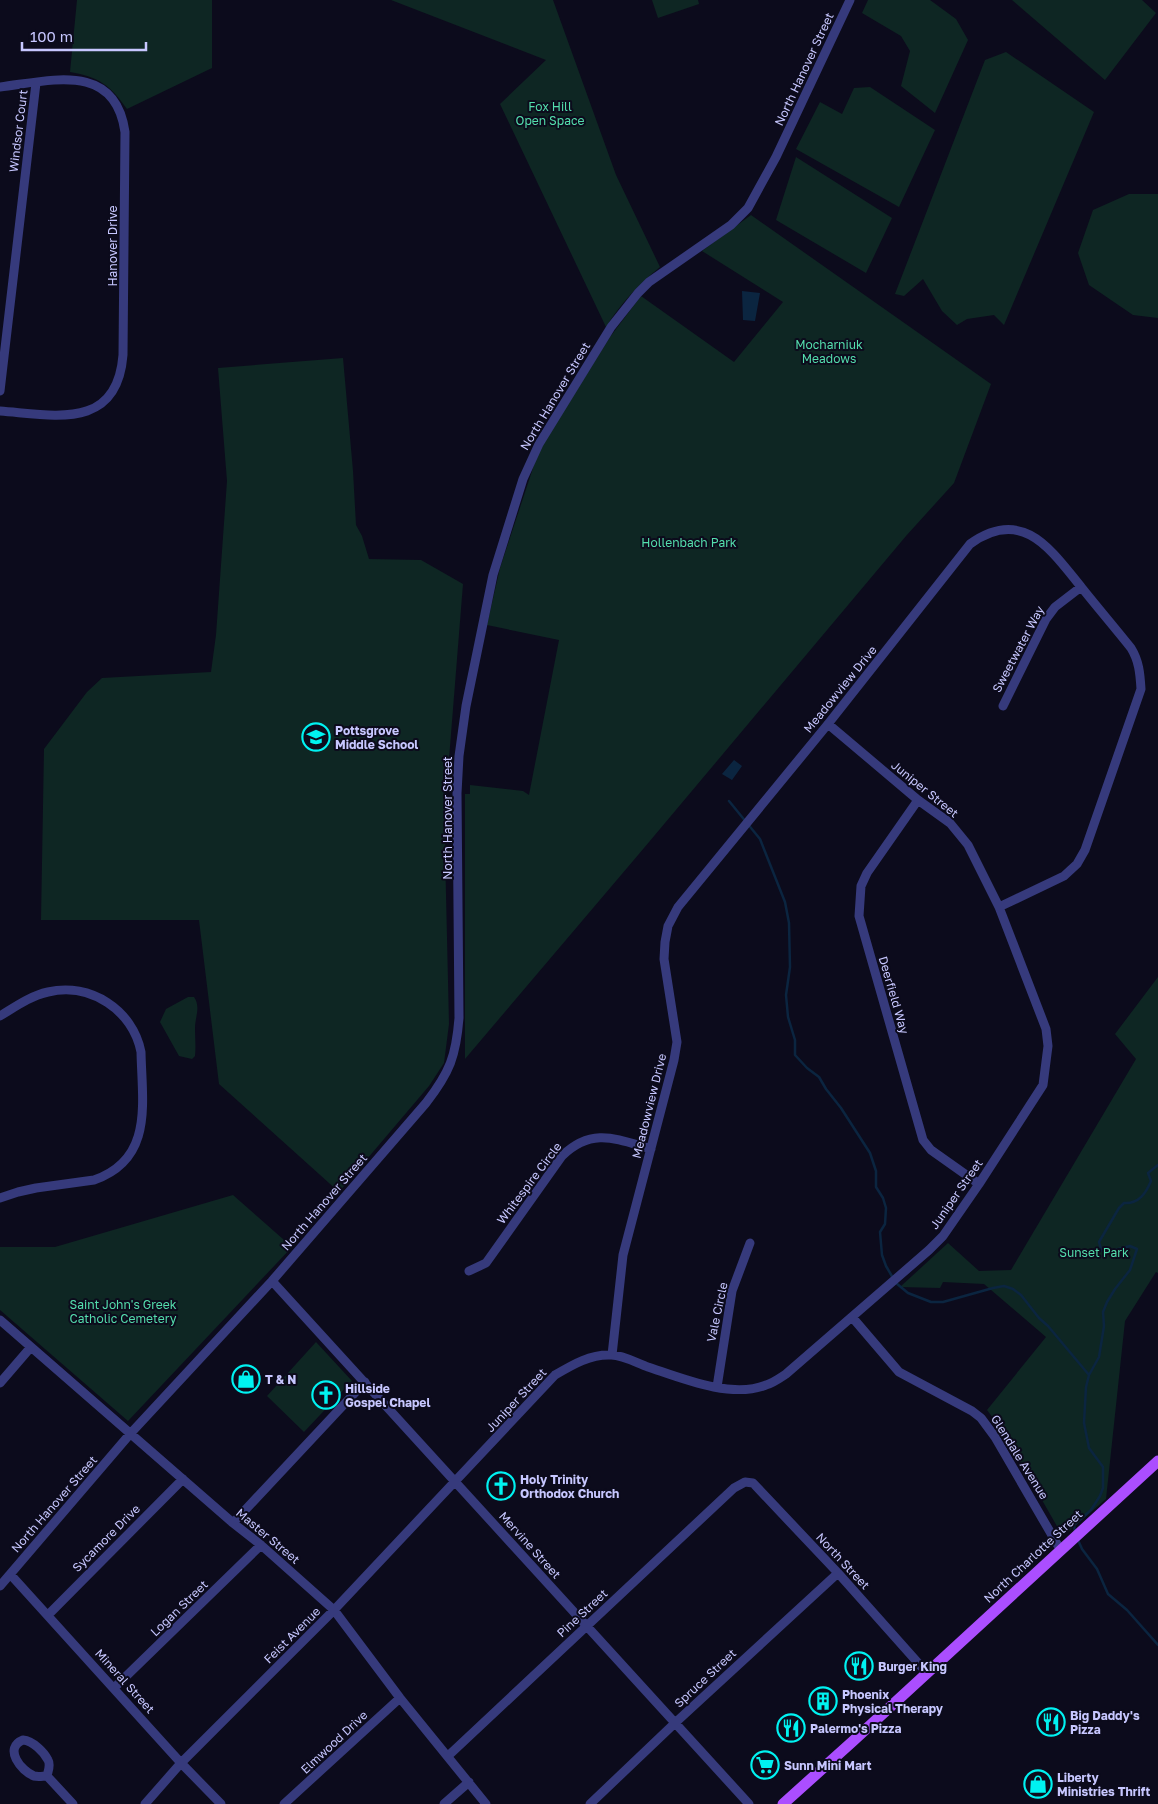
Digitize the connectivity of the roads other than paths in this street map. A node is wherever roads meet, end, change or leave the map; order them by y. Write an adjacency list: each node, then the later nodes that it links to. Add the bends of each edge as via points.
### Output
1 (850, 0): 17 (street, North Hanover Street, via 780,149 748,208 731,225 638,293 611,327 531,459 493,575 458,756 459,1018 453,1057 442,1083)
2 (36, 83): 3 (street, Hanover Drive); 4 (street, Windsor Court); 5 (street, Hanover Drive, via 70,79 99,87 109,94 124,119 122,368 109,396 91,410 62,415)
3 (0, 87)
4 (0, 391)
5 (0, 411)
6 (1081, 587): 7 (street, Sweetwater Way, via 1055,607 1046,619); 8 (street, Meadowview Drive, via 1053,552 1026,532 1002,530 980,536 970,544); 10 (street, Meadowview Drive, via 1131,648 1140,668 1141,689 1077,864 1064,876)
7 (1003, 706)
8 (828, 724): 9 (street, Juniper Street); 12 (street, Meadowview Drive, via 678,907 668,926 664,959 677,1042)
9 (918, 800): 10 (street, Juniper Street, via 950,823 968,845); 13 (street, Deerfield Way, via 867,873 861,886 859,916 922,1140)
10 (999, 907): 13 (street, Juniper Street, via 1041,1012 1048,1046 1043,1085)
11 (0, 1016): 14 (street, via 38,994 60,990 84,992 118,1009 135,1031 142,1052 142,1123 136,1144 126,1160 106,1176)
12 (651, 1149): 16 (street, Whitespire Circle, via 598,1137 573,1146 562,1156 486,1262); 21 (street, Meadowview Drive, via 623,1254)
13 (979, 1184): 18 (street, Juniper Street, via 942,1236)
14 (0, 1198)
15 (750, 1243): 24 (street, Vale Circle, via 732,1291)
16 (469, 1271)
17 (272, 1280): 22 (street, Mervine Street); 25 (street, North Hanover Street)
18 (852, 1317): 24 (street, Juniper Street, via 786,1374 765,1386 744,1389); 32 (street, Glendale Avenue, via 899,1372 981,1418 995,1436)
19 (0, 1320): 20 (street, Master Street)
20 (31, 1347): 23 (street); 25 (street, Master Street)
21 (612, 1355): 24 (street, Juniper Street, via 696,1384); 28 (street, Juniper Street, via 588,1358 555,1375)
22 (365, 1382): 28 (street, Mervine Street); 30 (street)
23 (0, 1383)
24 (717, 1387)
25 (130, 1434): 27 (street, Master Street); 34 (street, North Hanover Street)
26 (1158, 1461): 32 (main road, North Charlotte Street)
27 (183, 1479): 30 (street, Master Street); 37 (street, Sycamore Drive)
28 (456, 1483): 36 (street, Feist Avenue); 38 (street, Mervine Street)
29 (734, 1488): 33 (street, North Street, via 745,1482 753,1483); 38 (street, Pine Street)
30 (233, 1523): 31 (street, Master Street)
31 (261, 1545): 36 (street, Master Street); 40 (street, Logan Street)
32 (1060, 1550): 39 (main road, North Charlotte Street)
33 (838, 1572): 39 (street, North Street); 42 (street, Spruce Street)
34 (10, 1574): 35 (street, North Hanover Street); 37 (street, Mineral Street)
35 (0, 1586)
36 (334, 1610): 41 (street, Master Street); 44 (street, Feist Avenue)
37 (48, 1615): 40 (street, Mineral Street)
38 (586, 1626): 42 (street, Mervine Street); 43 (street, Pine Street)
39 (927, 1673): 55 (main road, North Charlotte Street)
40 (114, 1688): 44 (street, Mineral Street)
41 (400, 1698): 43 (street, Master Street); 50 (street, Elmwood Drive)
42 (675, 1723): 53 (street, Spruce Street); 54 (street, Mervine Street)
43 (448, 1756): 46 (street, Master Street)
44 (181, 1763): 48 (street, Feist Avenue); 49 (street, Mineral Street)
45 (47, 1776): 45 (street, via 48,1760 33,1743 19,1742 15,1746 14,1757 32,1775); 47 (street)
46 (469, 1782): 51 (street); 52 (street, Master Street)
47 (73, 1804)
48 (145, 1804)
49 (221, 1804)
50 (284, 1804)
51 (444, 1804)
52 (486, 1804)
53 (590, 1804)
54 (749, 1804)
55 (783, 1804)

